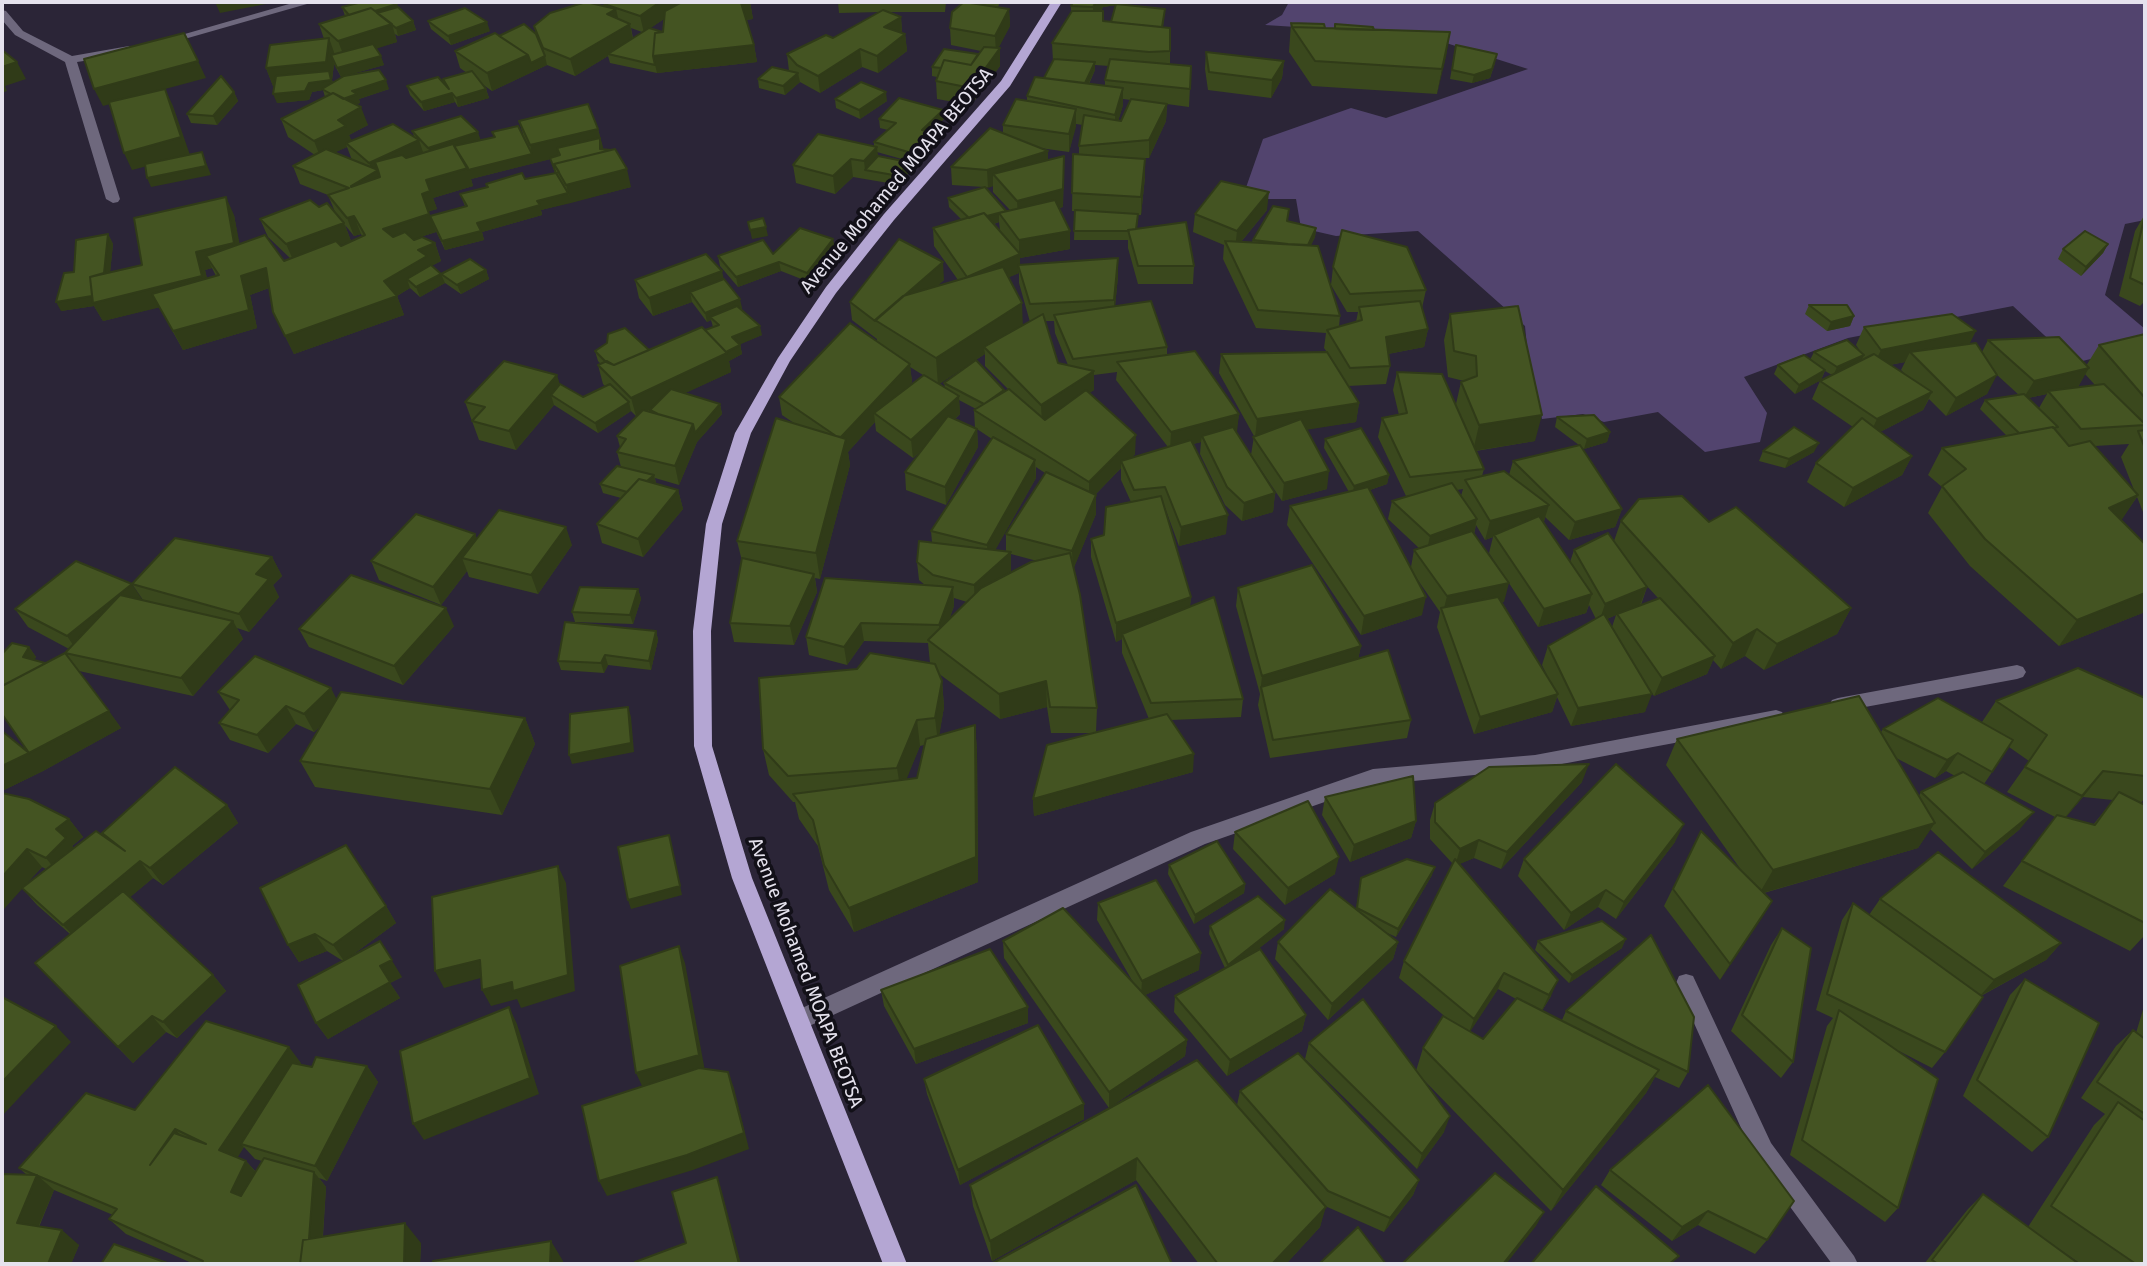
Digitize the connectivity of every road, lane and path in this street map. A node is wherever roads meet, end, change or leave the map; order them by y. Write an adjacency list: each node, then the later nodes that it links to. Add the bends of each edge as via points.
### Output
1 (308, 2): 4 (street, via 150,46)
2 (1056, 2): 8 (main road, Avenue Mohamed MOAPA BEOTSA, via 1006,83 889,217 783,361 743,433 713,524 702,631 703,746 742,878)
3 (2, 13): 4 (street, via 19,33)
4 (70, 60): 5 (street)
5 (113, 199)
6 (2017, 672): 8 (street, via 1535,762 1373,777 1198,838)
7 (1686, 983): 10 (street, via 1763,1151)
8 (799, 1020): 9 (main road, Avenue Mohamed MOAPA BEOTSA)
9 (895, 1264)
10 (1846, 1264)

